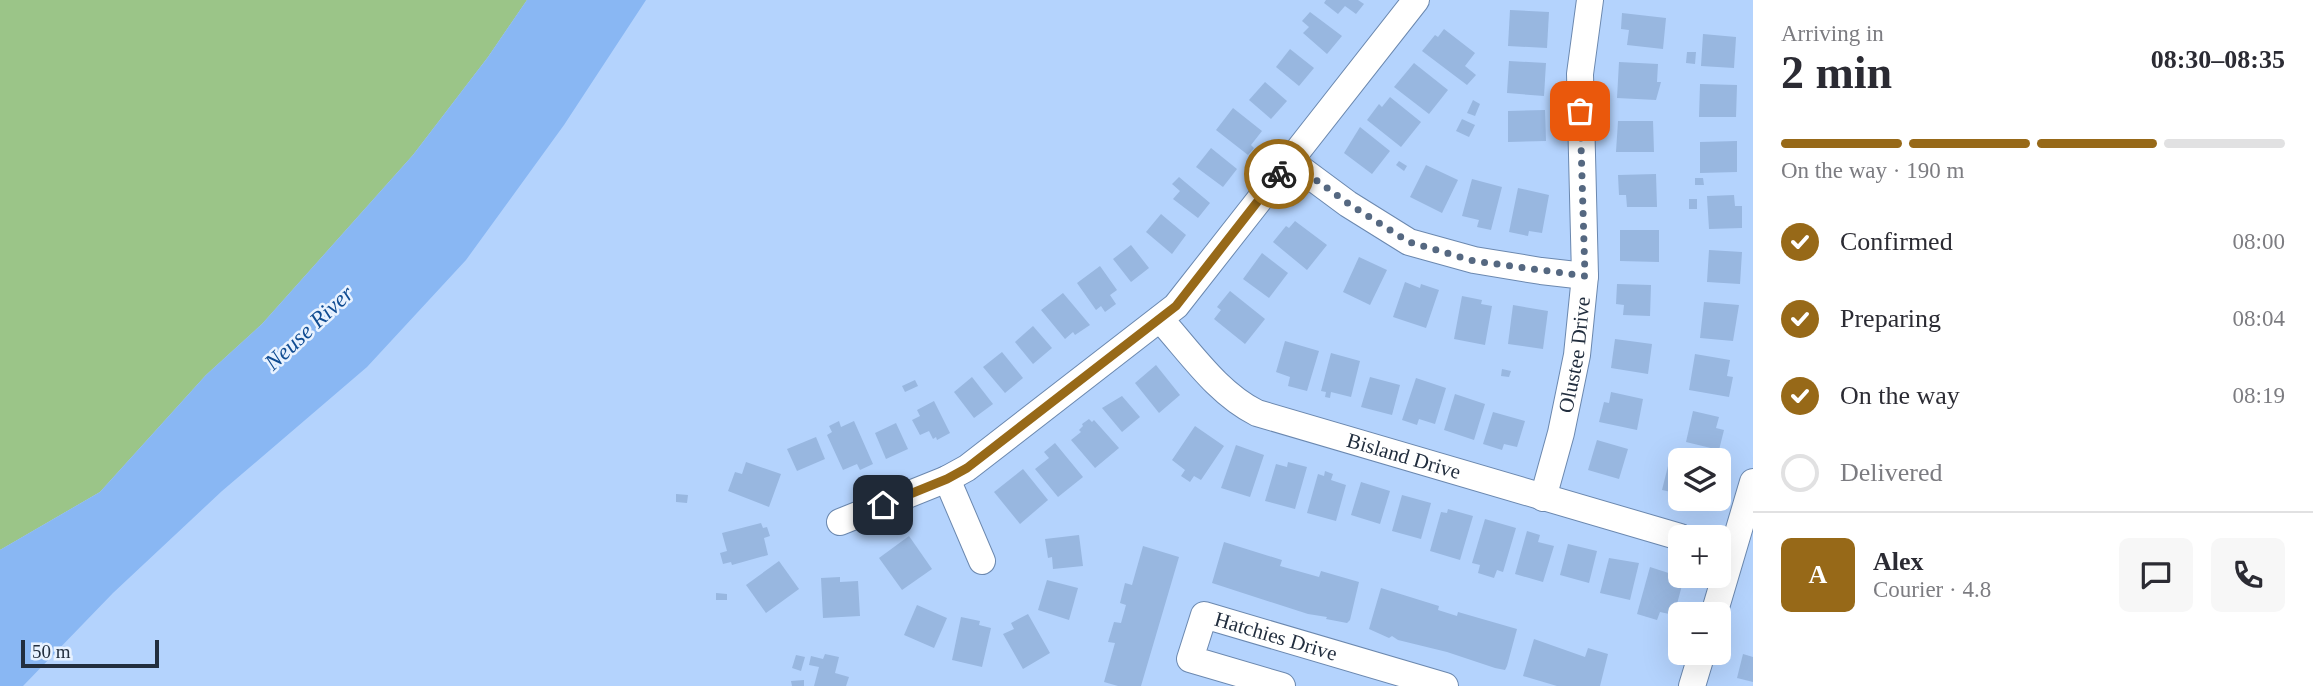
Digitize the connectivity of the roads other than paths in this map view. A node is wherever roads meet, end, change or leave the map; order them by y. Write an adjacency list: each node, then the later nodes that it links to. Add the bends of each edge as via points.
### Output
1 (1416, 0): 3 (street)
2 (1590, 0): 4 (street, Olustee Drive, via 1580,74)
3 (1290, 161): 4 (street, via 1409,242 1474,261); 5 (street, via 1176,306)
4 (1585, 276): 8 (street, Olustee Drive, via 1577,355)
5 (1160, 319): 6 (street); 8 (street, Bisland Drive, via 1223,391 1257,413)
6 (947, 479): 9 (street); 12 (street)
7 (1753, 482): 11 (street)
8 (1543, 498): 10 (street, Bisland Drive)
9 (840, 522)
10 (1668, 534)
11 (1731, 537)
12 (982, 561)
13 (1698, 665): 16 (street)
14 (1282, 686): 15 (street, Hatchies Drive, via 1191,659 1204,615)
15 (1445, 686)
16 (1692, 686)

